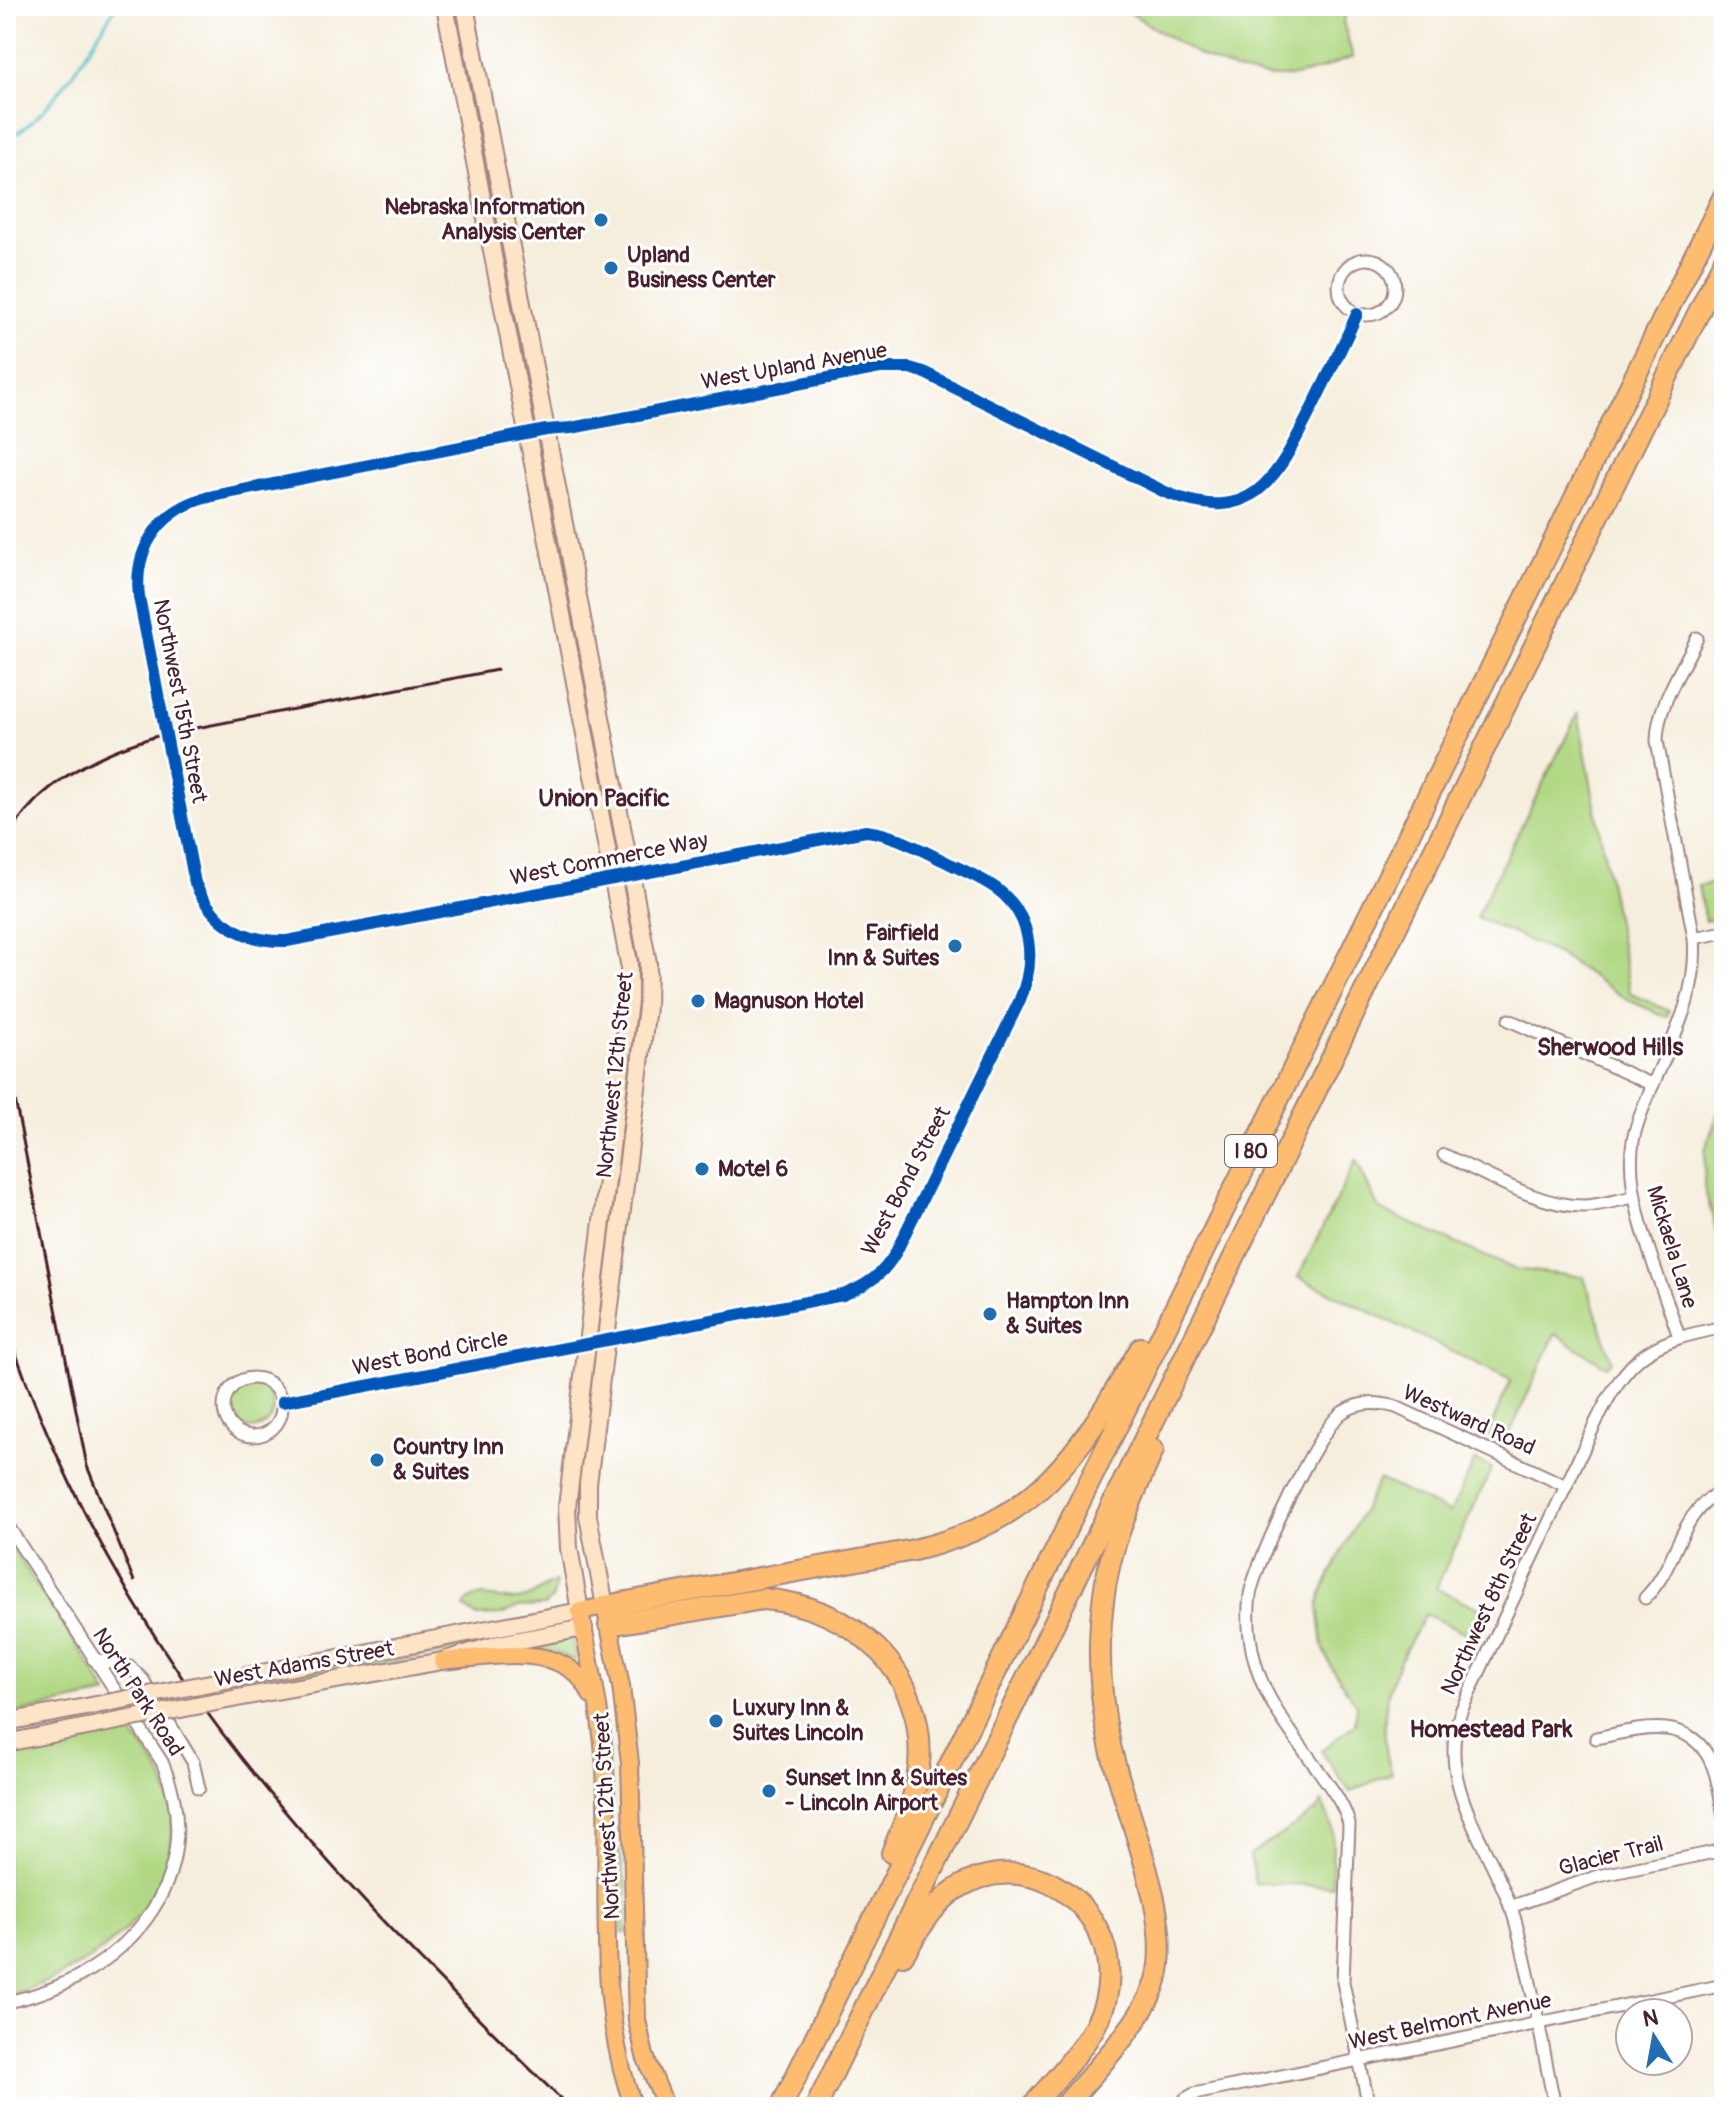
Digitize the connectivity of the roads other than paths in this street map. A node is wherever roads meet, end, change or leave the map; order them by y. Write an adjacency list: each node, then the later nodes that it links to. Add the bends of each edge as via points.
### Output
1 (445, 6): 7 (main road, Northwest 12th Street)
2 (465, 6): 6 (main road, Northwest 12th Street)
3 (1724, 196): 20 (highway, I 80)
4 (1724, 261): 21 (highway, I 80)
5 (1357, 314): 5 (street, via 1373,315 1393,298 1390,271 1375,260 1348,266 1338,283 1342,302); 6 (street, West Upland Avenue, via 1279,471 1255,493 1226,504 1196,504 1167,493 910,368 880,368)
6 (546, 430): 7 (street, West Upland Avenue); 10 (main road, Northwest 12th Street)
7 (527, 434): 8 (street, West Upland Avenue, via 202,498); 11 (main road, Northwest 12th Street)
8 (163, 520): 12 (street, Northwest 15th Street, via 142,555 138,587)
9 (1697, 638): 15 (street, Mickaela Lane, via 1660,717 1657,741)
10 (633, 875): 11 (street, West Commerce Way); 13 (street, West Commerce Way, via 866,831 893,837 980,880); 24 (main road, Northwest 12th Street, via 648,993)
11 (614, 879): 12 (street, West Commerce Way, via 287,941 254,939 230,928); 25 (main road, Northwest 12th Street, via 628,948 629,1001)
12 (199, 894)
13 (1020, 915): 24 (street, West Bond Street, via 1031,955 1026,985 886,1268 843,1295)
14 (1724, 932): 15 (street)
15 (1694, 938): 17 (street, Mickaela Lane, via 1692,989)
16 (1509, 1020): 17 (street)
17 (1653, 1085): 19 (street, Mickaela Lane, via 1633,1139)
18 (1444, 1155): 19 (street, via 1565,1204)
19 (1634, 1197): 23 (street, Mickaela Lane)
20 (1219, 1217): 32 (highway, via 1079,1449 1018,1506 941,1544); 46 (highway, I 80)
21 (1247, 1227): 48 (highway, I 80); 56 (highway, via 1112,1559 1102,1623 1105,1720 1158,1916 1161,1947 1156,1981 1140,2013)
22 (1724, 1327): 23 (street, Northwest 8th Street)
23 (1679, 1337): 27 (street, Northwest 8th Street, via 1646,1353 1623,1373)
24 (606, 1339): 25 (street, West Bond Street); 32 (main road, Northwest 12th Street, via 587,1500)
25 (586, 1343): 26 (street, West Bond Circle); 31 (main road, Northwest 12th Street, via 567,1507)
26 (282, 1402): 26 (street, via 265,1381 247,1379 232,1388 225,1414 231,1427 244,1435 264,1434 279,1421)
27 (1566, 1486): 43 (street, Northwest 8th Street, via 1454,1732 1456,1781); 49 (street, Westward Road, via 1396,1407 1354,1406 1323,1433 1257,1569 1248,1616 1255,1665 1270,1701 1347,1818 1343,1982)
28 (1724, 1489): 30 (street, via 1693,1514 1668,1569)
29 (6, 1523): 34 (street, North Park Road)
30 (1645, 1598)
31 (580, 1611): 32 (main road, West Adams Street); 33 (main road, Northwest 12th Street); 37 (main road, West Adams Street, bridge)
32 (607, 1616): 33 (main road, West Adams Street); 46 (highway, via 782,1600 819,1610 855,1629 902,1682 918,1730 916,1787); 52 (main road, Northwest 12th Street, via 630,1763 637,2020)
33 (584, 1628): 35 (main road, West Adams Street); 36 (main road, Northwest 12th Street)
34 (93, 1659): 40 (street, via 130,1667 143,1680 193,1762); 45 (street, North Park Road, via 166,1772 177,1815 174,1864 153,1909 112,1952 72,1979)
35 (442, 1661): 36 (main road, via 512,1656 553,1660 587,1685); 39 (main road, West Adams Street, bridge)
36 (600, 1715): 51 (main road, Northwest 12th Street, via 611,2022)
37 (6, 1722)
38 (1596, 1738): 41 (street, via 1661,1727 1688,1736 1711,1761)
39 (6, 1743)
40 (199, 1788)
41 (1724, 1816)
42 (1724, 1850): 43 (street, Glacier Trail, via 1598,1876)
43 (1510, 1907): 47 (street, Northwest 8th Street)
44 (1724, 1985): 47 (street, West Belmont Avenue)
45 (6, 2002)
46 (831, 2005): 53 (highway, I 80)
47 (1538, 2024): 49 (street, West Belmont Avenue); 58 (street, Northwest 8th Street)
48 (845, 2047): 54 (highway, I 80); 55 (highway, via 945,1898 965,1884 993,1876 1048,1881 1073,1897 1091,1918 1107,1958 1108,1987 1085,2041)
49 (1359, 2061): 50 (street, West Belmont Avenue, via 1194,2094); 57 (street)
50 (1184, 2103)
51 (634, 2107)
52 (666, 2107)
53 (781, 2107)
54 (816, 2107)
55 (1032, 2107)
56 (1064, 2107)
57 (1369, 2107)
58 (1555, 2107)

